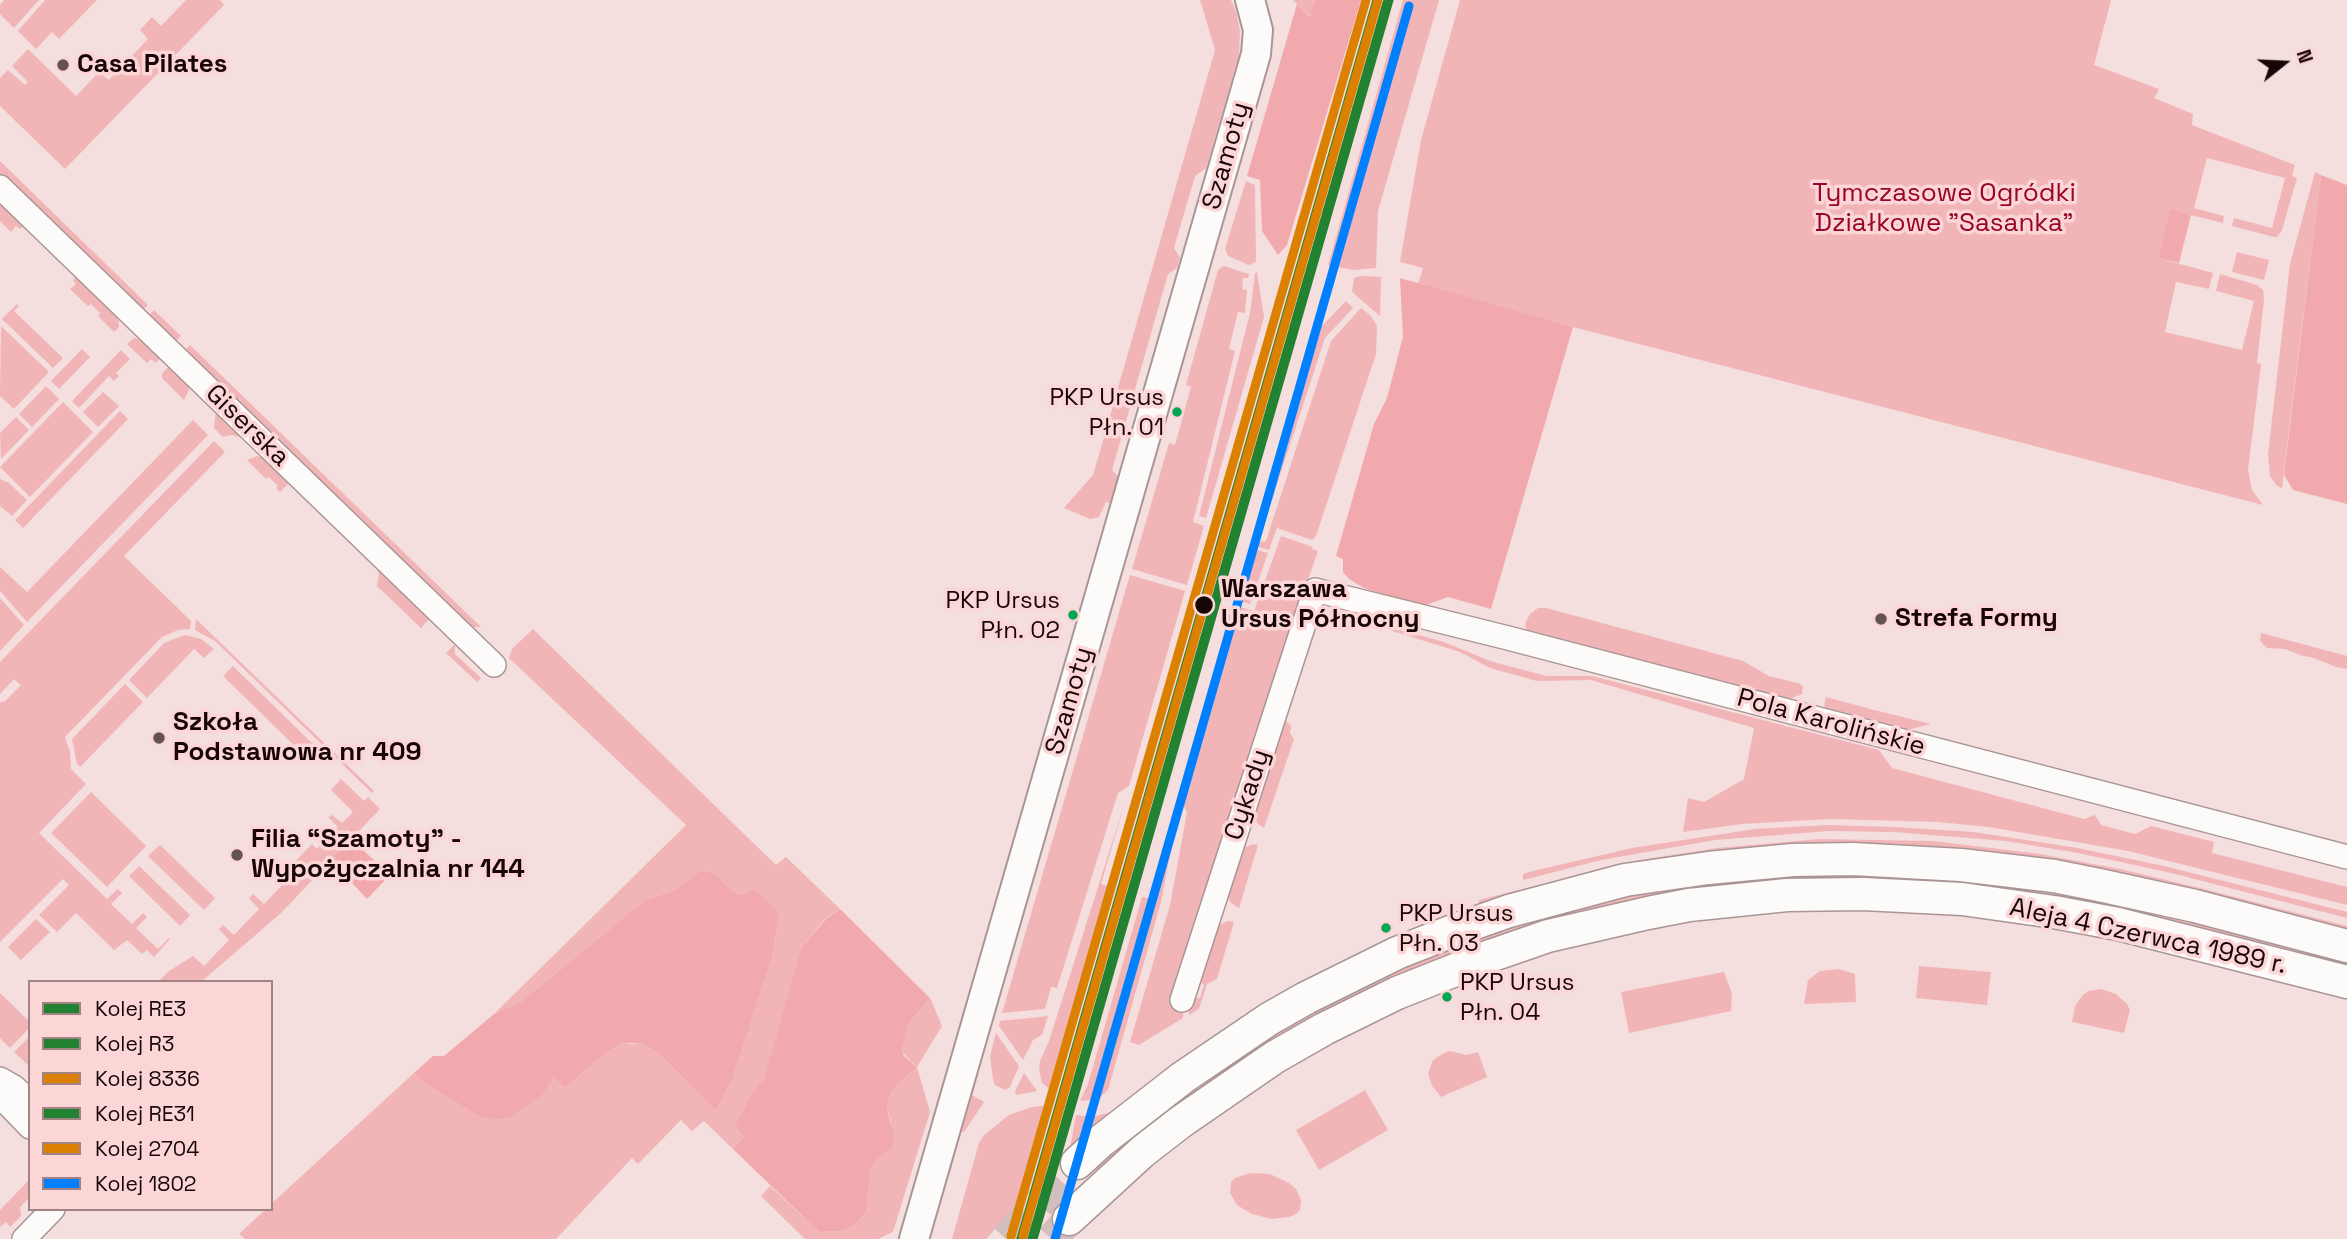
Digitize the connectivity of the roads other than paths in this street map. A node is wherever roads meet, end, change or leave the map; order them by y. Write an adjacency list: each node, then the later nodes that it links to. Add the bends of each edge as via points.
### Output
1 (1250, 0): 17 (street, Szamoty, via 1258,30 1256,54)
2 (0, 187): 4 (street, Giserska)
3 (1315, 590): 5 (street, Pola Karolińskie); 8 (street, Cykady)
4 (494, 665)
5 (2347, 857)
6 (2347, 946): 13 (main road, Aleja 4 Czerwca 1989 r., via 2099,885 1961,865 1793,860 1637,878 1455,930 1306,998 1182,1078)
7 (2347, 982): 15 (main road, Aleja 4 Czerwca 1989 r., via 2118,924 1962,899 1800,894 1648,912 1493,954 1324,1029 1275,1056 1182,1121)
8 (1182, 1000)
9 (0, 1079): 11 (street)
10 (0, 1096): 12 (street)
11 (28, 1100)
12 (28, 1125)
13 (1077, 1163)
14 (51, 1211): 16 (street)
15 (1069, 1219)
16 (24, 1239)
17 (914, 1239)

